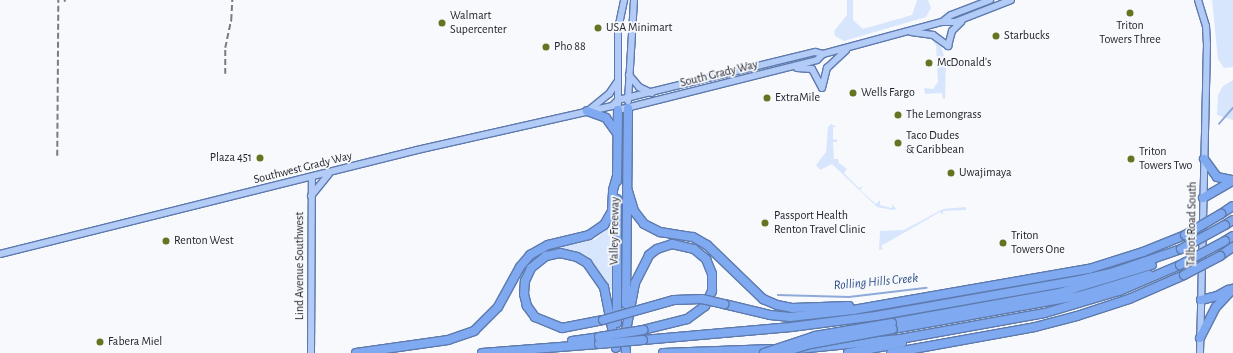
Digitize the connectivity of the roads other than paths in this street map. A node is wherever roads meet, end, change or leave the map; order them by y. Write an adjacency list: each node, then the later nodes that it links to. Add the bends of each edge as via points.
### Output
1 (624, 0): 13 (main road, via 618,30)
2 (634, 0): 12 (main road)
3 (990, 0): 7 (main road, South Grady Way, via 951,15)
4 (1011, 0): 6 (main road, South Grady Way)
5 (1198, 0): 21 (main road, Talbot Road South, via 1205,21 1207,44)
6 (966, 18): 7 (main road, South Grady Way, via 955,22); 8 (main road, via 954,28 948,46 933,35)
7 (942, 22): 8 (main road, South Grady Way)
8 (907, 32): 9 (main road, South Grady Way)
9 (849, 48): 10 (main road, South Grady Way); 11 (main road, via 830,65 822,88 812,70)
10 (823, 54): 11 (main road, South Grady Way, via 817,60); 14 (main road, South Grady Way, via 815,52)
11 (789, 67): 18 (main road, South Grady Way)
12 (629, 75): 14 (main road, via 639,87); 15 (main road)
13 (617, 82): 16 (main road); 19 (main road, via 609,94)
14 (652, 93): 15 (main road, South Grady Way)
15 (628, 99): 16 (main road, South Grady Way); 18 (main road)
16 (618, 100): 17 (main road)
17 (615, 108): 18 (main road, South Grady Way); 19 (main road, Southwest Grady Way); 20 (highway, Valley Freeway)
18 (628, 108): 26 (highway, Valley Freeway)
19 (587, 111): 20 (highway, via 606,118); 22 (main road, Southwest Grady Way, via 417,150)
20 (618, 135): 23 (highway, Valley Freeway)
21 (1204, 158): 25 (highway, via 1217,177); 28 (main road, Talbot Road South)
22 (329, 174): 24 (main road, Southwest Grady Way); 27 (main road)
23 (617, 176): 46 (highway, Valley Freeway); 47 (highway, via 612,210 604,225 589,235 548,245 530,255 520,267 498,307 474,331 448,340)
24 (312, 178): 27 (main road, Lind Avenue Southwest); 34 (main road, Southwest Grady Way)
25 (1233, 181): 28 (highway)
26 (627, 188): 39 (highway, via 634,210 644,224 660,232 693,237 704,243 715,251 750,289 777,305 817,308); 42 (highway, Valley Freeway)
27 (311, 196): 45 (main road, Lind Avenue Southwest)
28 (1203, 198): 38 (main road, Talbot Road South)
29 (1233, 206): 39 (highway, bridge, via 1186,235 1138,254 1089,269)
30 (1233, 220): 33 (highway, bridge)
31 (1233, 236): 35 (highway, bridge)
32 (1233, 247): 54 (highway, bridge, via 1184,275 1128,299 1070,318)
33 (1181, 249): 40 (highway, via 1152,265 1088,286); 44 (highway, bridge, via 1114,272 937,306 791,327 643,340)
34 (0, 254)
35 (1171, 269): 40 (highway, via 1083,294); 41 (highway, via 1135,285 1068,308)
36 (1233, 285): 38 (highway, via 1217,296)
37 (1233, 289): 43 (highway, via 1216,306)
38 (1201, 300): 43 (main road, Talbot Road South)
39 (902, 301): 46 (highway, bridge, via 800,317 770,315 702,299 674,300 603,320 562,328 535,317 527,306 524,294 525,281 531,268 546,256 560,253 572,255 587,263 604,287)
40 (893, 326): 51 (highway, bridge, via 815,336); 52 (highway, bridge)
41 (951, 330): 50 (highway, via 892,340 805,349); 53 (highway, via 933,338)
42 (625, 336): 44 (highway, bridge, via 635,283 649,255 672,244 694,249 706,259 712,274 712,291 705,306 687,319 644,330); 49 (highway, Valley Freeway)
43 (1200, 338): 55 (main road, Talbot Road South)
44 (599, 341): 48 (highway)
45 (311, 350)
46 (616, 351)
47 (356, 353)
48 (482, 353)
49 (626, 353)
50 (663, 353)
51 (764, 353)
52 (781, 353)
53 (848, 353)
54 (891, 353)
55 (1200, 353)

